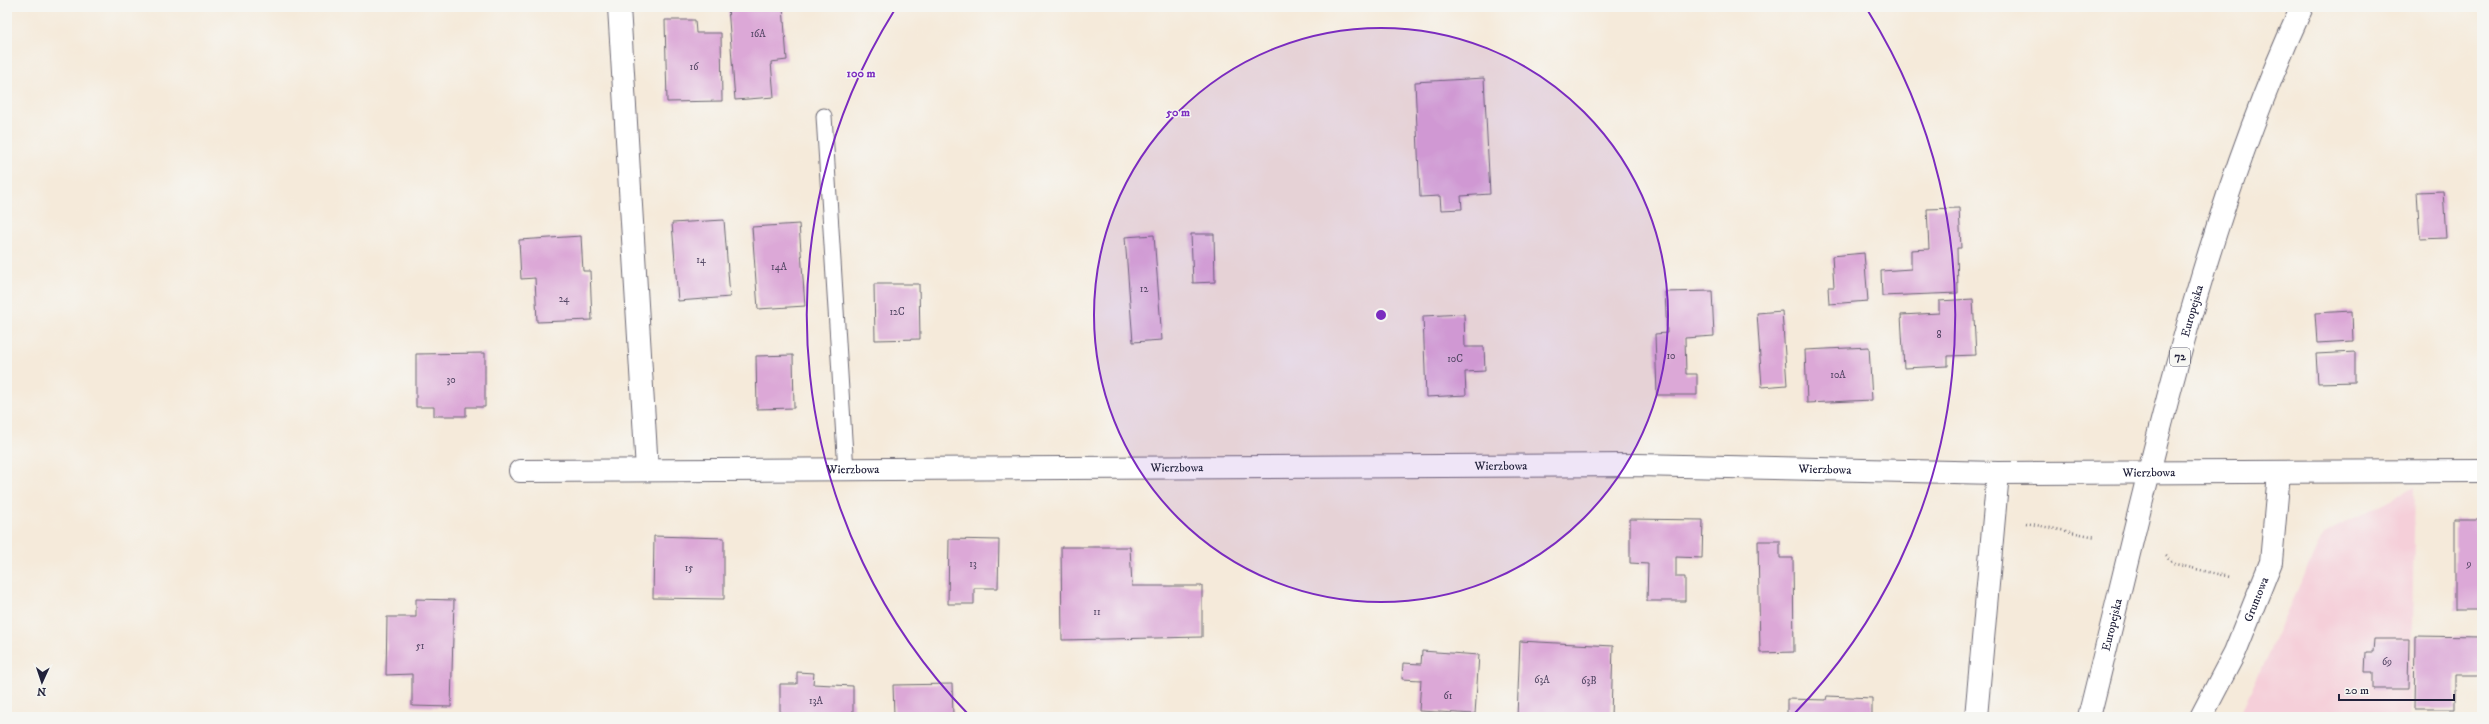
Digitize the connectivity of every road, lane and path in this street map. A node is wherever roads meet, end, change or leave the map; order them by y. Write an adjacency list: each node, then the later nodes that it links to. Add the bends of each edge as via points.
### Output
1 (619, 7): 4 (street)
2 (2302, 7): 7 (street, Europejska / 72, via 2258,110 2212,242)
3 (824, 116): 6 (lane)
4 (647, 470): 5 (street, Wierzbowa); 6 (street, Wierzbowa)
5 (520, 471)
6 (846, 471): 9 (street, Wierzbowa, via 1637,465)
7 (2151, 471): 9 (street, Wierzbowa); 10 (street, Wierzbowa); 16 (street, Europejska / 72)
8 (2482, 471): 10 (street, Wierzbowa)
9 (1998, 473): 11 (street)
10 (2279, 473): 14 (street, Gruntowa, via 2271,562)
11 (1994, 516): 12 (path); 15 (street)
12 (2096, 537)
13 (2165, 555): 14 (path, via 2175,564)
14 (2262, 584): 17 (street, Gruntowa, via 2235,652)
15 (1976, 717)
16 (2090, 717)
17 (2201, 717)

